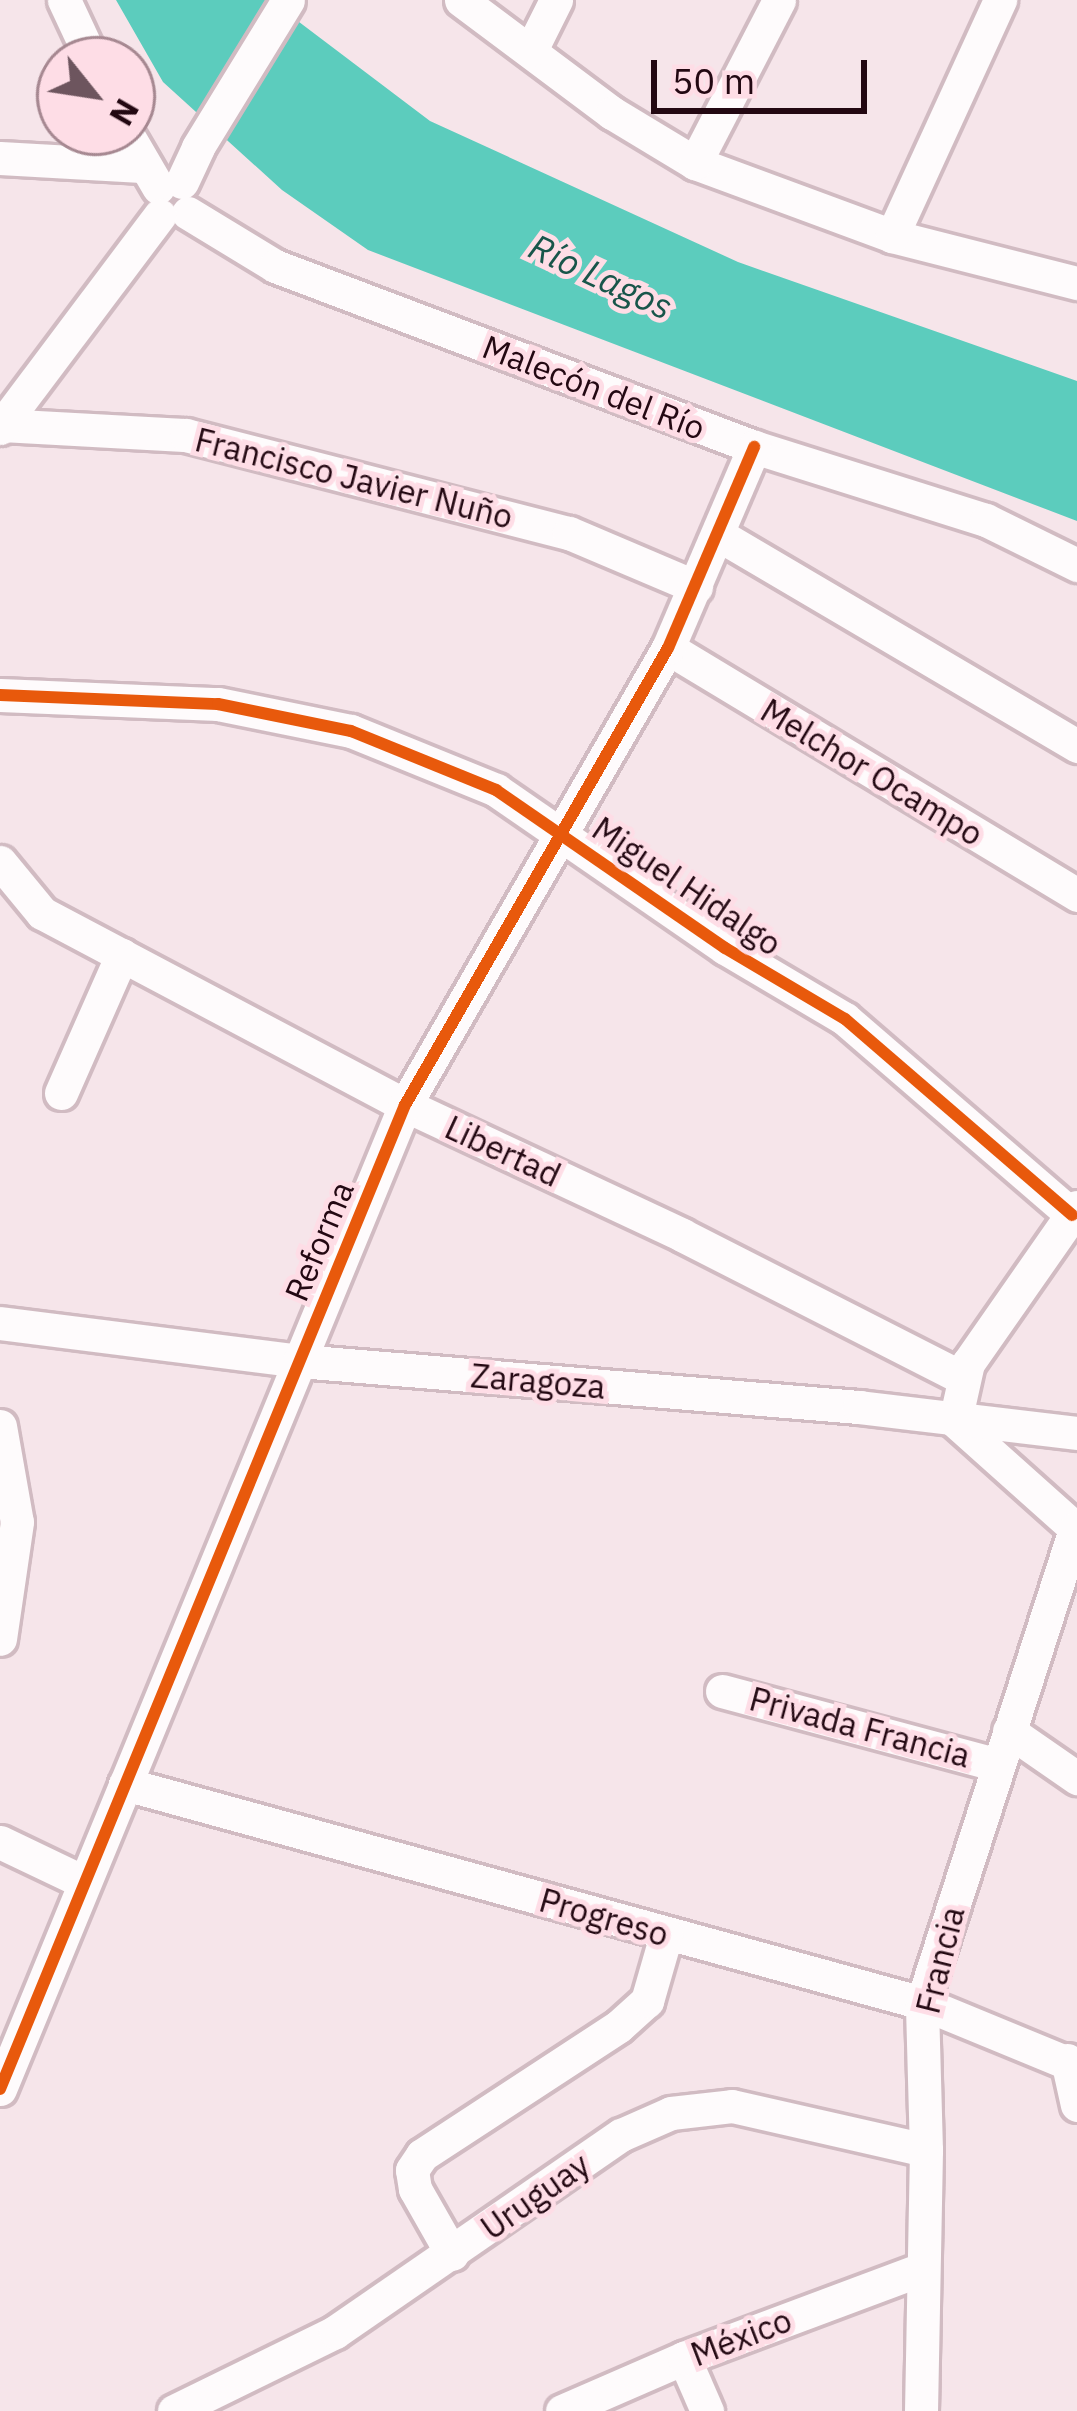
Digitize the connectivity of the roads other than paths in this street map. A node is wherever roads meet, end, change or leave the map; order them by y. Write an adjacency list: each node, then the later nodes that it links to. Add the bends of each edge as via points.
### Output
1 (64, 0): 7 (street)
2 (288, 0): 12 (street)
3 (461, 0): 8 (street)
4 (556, 0): 8 (street)
5 (779, 0): 11 (street)
6 (1000, 0): 13 (street)
7 (81, 36)
8 (532, 50): 11 (street, via 612,113)
9 (142, 156): 12 (street)
10 (0, 158): 12 (street)
11 (695, 163): 13 (street)
12 (166, 193): 15 (street); 16 (street, Malecón del Río, via 275,266)
13 (892, 236): 14 (street)
14 (1077, 283)
15 (0, 426): 19 (street, Francisco Javier Nuño, via 186,435 569,532)
16 (754, 447): 17 (street, Reforma); 18 (street, Malecón del Río, via 986,520)
17 (719, 535): 19 (street, Reforma); 22 (street)
18 (1077, 565)
19 (696, 586): 20 (street, Reforma)
20 (668, 648): 23 (street, Reforma); 25 (street, Melchor Ocampo)
21 (0, 695): 23 (street, Miguel Hidalgo, via 218,704 351,731 496,790)
22 (1077, 746)
23 (560, 832): 28 (street, Reforma); 29 (street, Miguel Hidalgo, via 725,948 845,1019)
24 (0, 862): 26 (street, Libertad, via 42,913)
25 (1077, 895)
26 (122, 956): 27 (street); 28 (street, Libertad)
27 (61, 1093)
28 (405, 1105): 31 (street, Reforma); 32 (street, Libertad)
29 (1075, 1214): 32 (street)
30 (0, 1323): 31 (street, Zaragoza)
31 (298, 1361): 33 (street, Zaragoza); 42 (street, Reforma)
32 (963, 1378): 33 (street)
33 (955, 1421): 35 (street, Zaragoza); 36 (street)
34 (0, 1426): 37 (street, via 16,1522)
35 (1077, 1433)
36 (1076, 1529): 39 (street, Francia)
37 (0, 1639)
38 (722, 1691): 40 (street, Privada Francia)
39 (1009, 1731): 40 (street, Francia); 41 (street)
40 (998, 1765): 46 (street, Francia)
41 (1077, 1778)
42 (125, 1784): 44 (street, Reforma); 45 (street, Progreso)
43 (0, 1841): 44 (street)
44 (84, 1882): 48 (street, Reforma)
45 (666, 1935): 46 (street, Progreso); 51 (street, via 647,2001 422,2155 412,2170 415,2189)
46 (922, 2003): 47 (street, Progreso); 50 (street, Francia)
47 (1072, 2063): 49 (street)
48 (0, 2089)
49 (1077, 2104)
50 (926, 2150): 51 (street, Uruguay, via 732,2106 670,2113 622,2135); 52 (street, Francia)
51 (452, 2254): 54 (street, Uruguay, via 335,2332)
52 (922, 2269): 53 (street, México); 57 (street, Francia)
53 (684, 2358): 55 (street, México); 56 (street)
54 (174, 2411)
55 (562, 2411)
56 (707, 2411)
57 (921, 2411)

